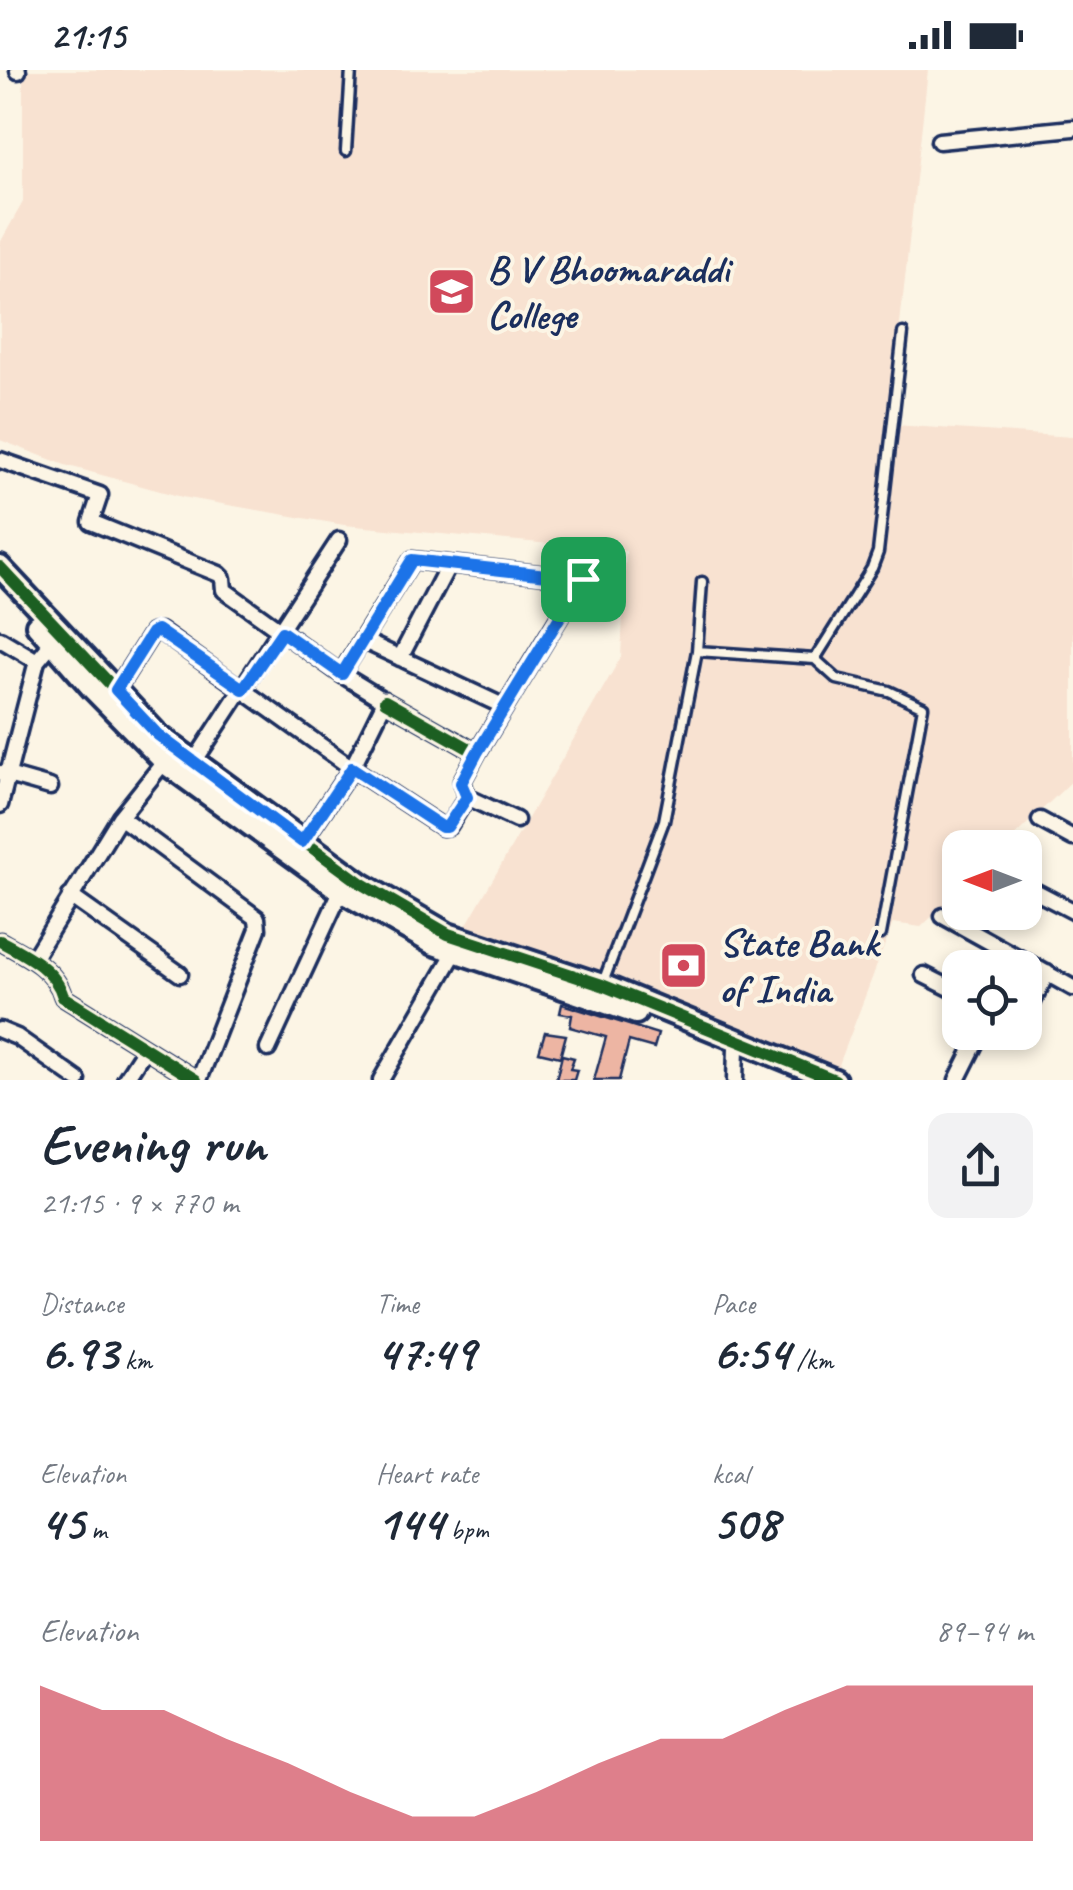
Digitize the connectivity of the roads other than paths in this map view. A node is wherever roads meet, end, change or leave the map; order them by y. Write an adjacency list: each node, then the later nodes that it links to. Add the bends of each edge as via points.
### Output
1 (351, 70): 4 (lane)
2 (1073, 128): 3 (street)
3 (939, 140)
4 (346, 151)
5 (903, 333): 20 (lane, via 878,552)
6 (0, 460): 14 (street, via 100,495 91,522 219,574 224,590)
7 (339, 540): 14 (street)
8 (596, 557): 11 (street)
9 (449, 564): 11 (street); 16 (street, via 412,560); 19 (street)
10 (0, 568): 24 (street)
11 (583, 579): 26 (street)
12 (702, 582): 18 (lane)
13 (0, 588): 17 (street)
14 (282, 632): 22 (street); 23 (street)
15 (0, 639): 21 (street)
16 (362, 640): 19 (street); 22 (street)
17 (52, 643): 21 (street); 28 (street)
18 (698, 651): 20 (lane); 55 (lane, via 664,821)
19 (400, 658): 26 (street)
20 (816, 659): 45 (lane, via 837,678 924,707)
21 (37, 661): 31 (street)
22 (342, 674): 25 (street)
23 (243, 689): 24 (street, via 157,630); 29 (street); 30 (street)
24 (116, 690): 29 (street)
25 (385, 701): 27 (street); 30 (street)
26 (505, 708): 27 (street)
27 (477, 753): 33 (street, via 461,783)
28 (164, 762): 35 (street); 40 (street)
29 (194, 762): 39 (street)
30 (352, 768): 33 (street, via 442,827 450,826); 39 (street)
31 (4, 774): 32 (street); 34 (street)
32 (50, 786)
33 (467, 797): 36 (street)
34 (0, 806)
35 (120, 817): 42 (street); 64 (street, via 257,918)
36 (516, 820)
37 (1040, 820): 38 (street)
38 (1073, 838)
39 (302, 842): 55 (street, via 440,930)
40 (341, 891): 47 (street); 57 (street)
41 (1042, 895): 43 (street)
42 (70, 896): 48 (street); 49 (street)
43 (1073, 912)
44 (969, 930): 50 (street)
45 (881, 934)
46 (0, 941): 48 (street)
47 (455, 952): 55 (street); 65 (street)
48 (33, 959): 59 (street, via 60,984 63,997)
49 (180, 974)
50 (1047, 974): 53 (street); 54 (street)
51 (924, 975): 52 (street)
52 (942, 984)
53 (1042, 984)
54 (1073, 988)
55 (600, 992): 58 (street); 68 (street)
56 (0, 1030): 62 (street)
57 (268, 1048)
58 (736, 1048): 66 (street); 67 (street)
59 (145, 1050): 61 (street); 64 (street)
60 (972, 1050): 69 (street)
61 (128, 1076): 63 (street)
62 (78, 1080)
63 (144, 1080)
64 (197, 1080)
65 (381, 1080)
66 (736, 1080)
67 (810, 1080)
68 (835, 1080)
69 (958, 1080)

